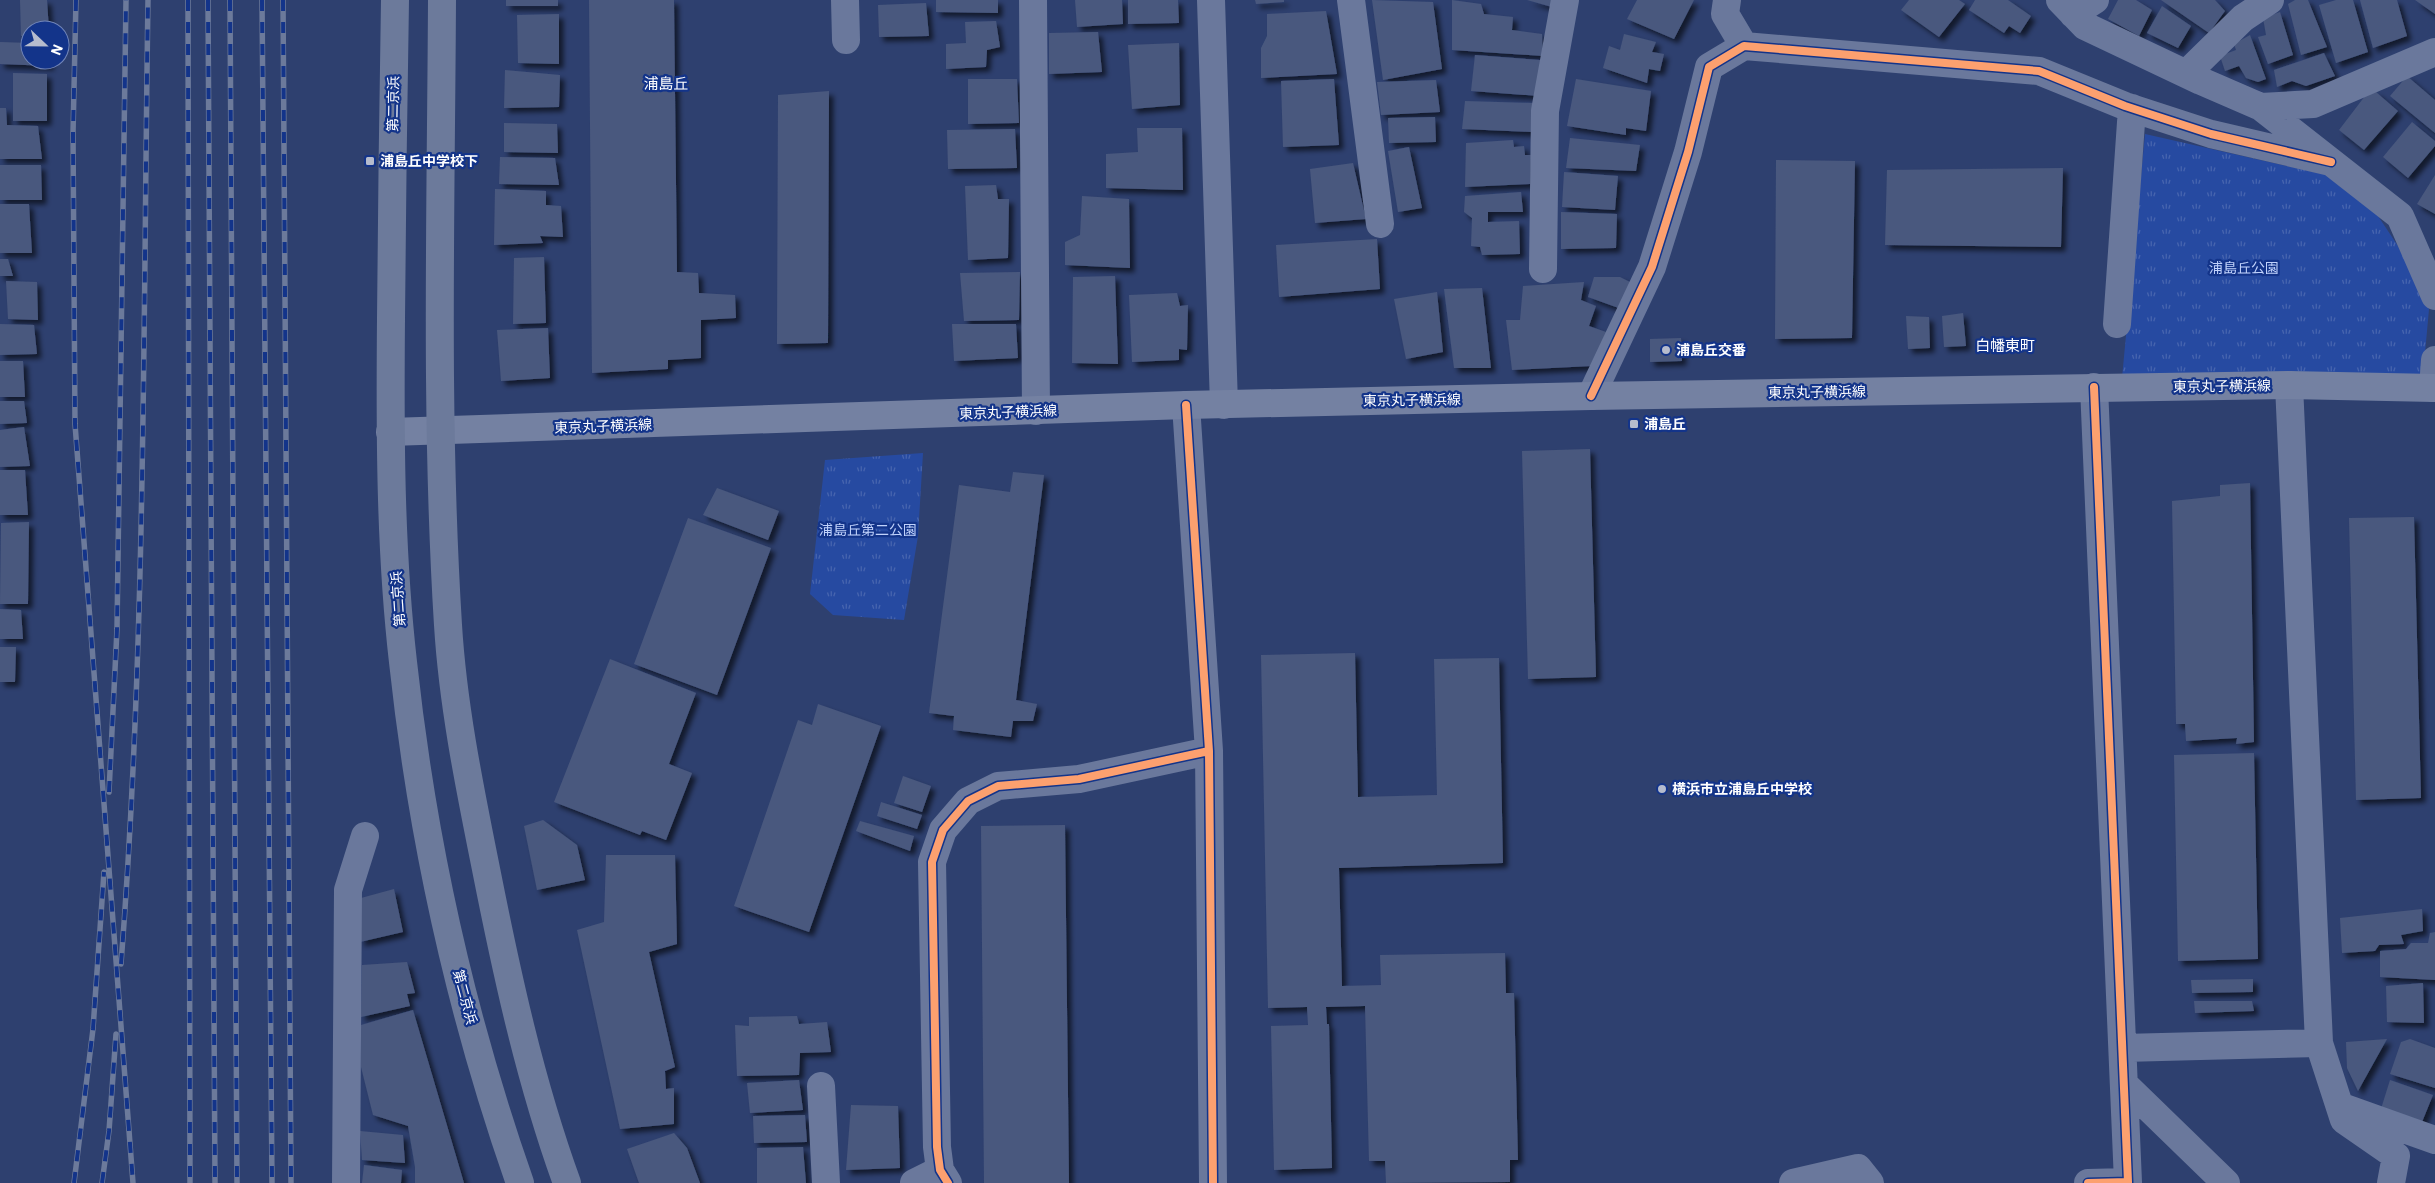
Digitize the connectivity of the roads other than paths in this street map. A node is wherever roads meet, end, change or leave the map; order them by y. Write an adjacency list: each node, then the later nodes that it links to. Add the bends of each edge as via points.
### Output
1 (395, 0): 31 (highway, 第二京浜)
2 (442, 0): 30 (highway)
3 (845, 0): 11 (street)
4 (1033, 0): 29 (street)
5 (1211, 0): 27 (street)
6 (1351, 0): 18 (street)
7 (1565, 0): 19 (street, via 1545,112)
8 (1727, 0): 12 (street, via 1725,14)
9 (2270, 0): 14 (street, via 2243,18)
10 (2076, 5): 14 (street, via 2085,26)
11 (846, 40)
12 (1744, 46): 16 (street, via 2039,71); 26 (street, via 1709,67 1688,152 1652,267)
13 (2430, 61): 15 (street, via 2313,104)
14 (2186, 74): 15 (street)
15 (2261, 106): 17 (street)
16 (2132, 108): 17 (street, via 2211,134); 21 (street)
17 (2331, 162): 20 (street, via 2400,216)
18 (1380, 224)
19 (1543, 269)
20 (2435, 296)
21 (2123, 312)
22 (2435, 360): 25 (street)
23 (2289, 385): 24 (main road, 東京丸子横浜線); 25 (main road, 東京丸子横浜線); 34 (street)
24 (2094, 387): 26 (main road, 東京丸子横浜線); 35 (street)
25 (2434, 388)
26 (1591, 396): 27 (main road, 東京丸子横浜線)
27 (1224, 405): 28 (main road, 東京丸子横浜線)
28 (1186, 406): 29 (main road, 東京丸子横浜線); 32 (street)
29 (1036, 411): 30 (main road, 東京丸子横浜線)
30 (441, 431): 31 (main road, 東京丸子横浜線); 43 (highway, via 448,626 458,724 508,979 552,1142)
31 (390, 432): 42 (highway, 第二京浜, via 402,661 424,818 461,986)
32 (1209, 751): 40 (street, via 1079,779 998,786 968,802 943,830 932,862 936,1137); 46 (street)
33 (366, 836): 41 (street, via 348,890)
34 (2319, 1043): 35 (street); 38 (street)
35 (2123, 1048): 36 (street)
36 (2124, 1084): 49 (street, via 2128,1182); 50 (street)
37 (821, 1086): 44 (street)
38 (2340, 1107): 39 (street); 51 (street, via 2344,1120 2396,1156)
39 (2435, 1140)
40 (944, 1177): 45 (street)
41 (346, 1183)
42 (520, 1183)
43 (567, 1183)
44 (826, 1183)
45 (914, 1183)
46 (1213, 1183)
47 (1793, 1183): 48 (street, via 1858,1168)
48 (1870, 1183)
49 (2088, 1183)
50 (2226, 1183)
51 (2391, 1183)

